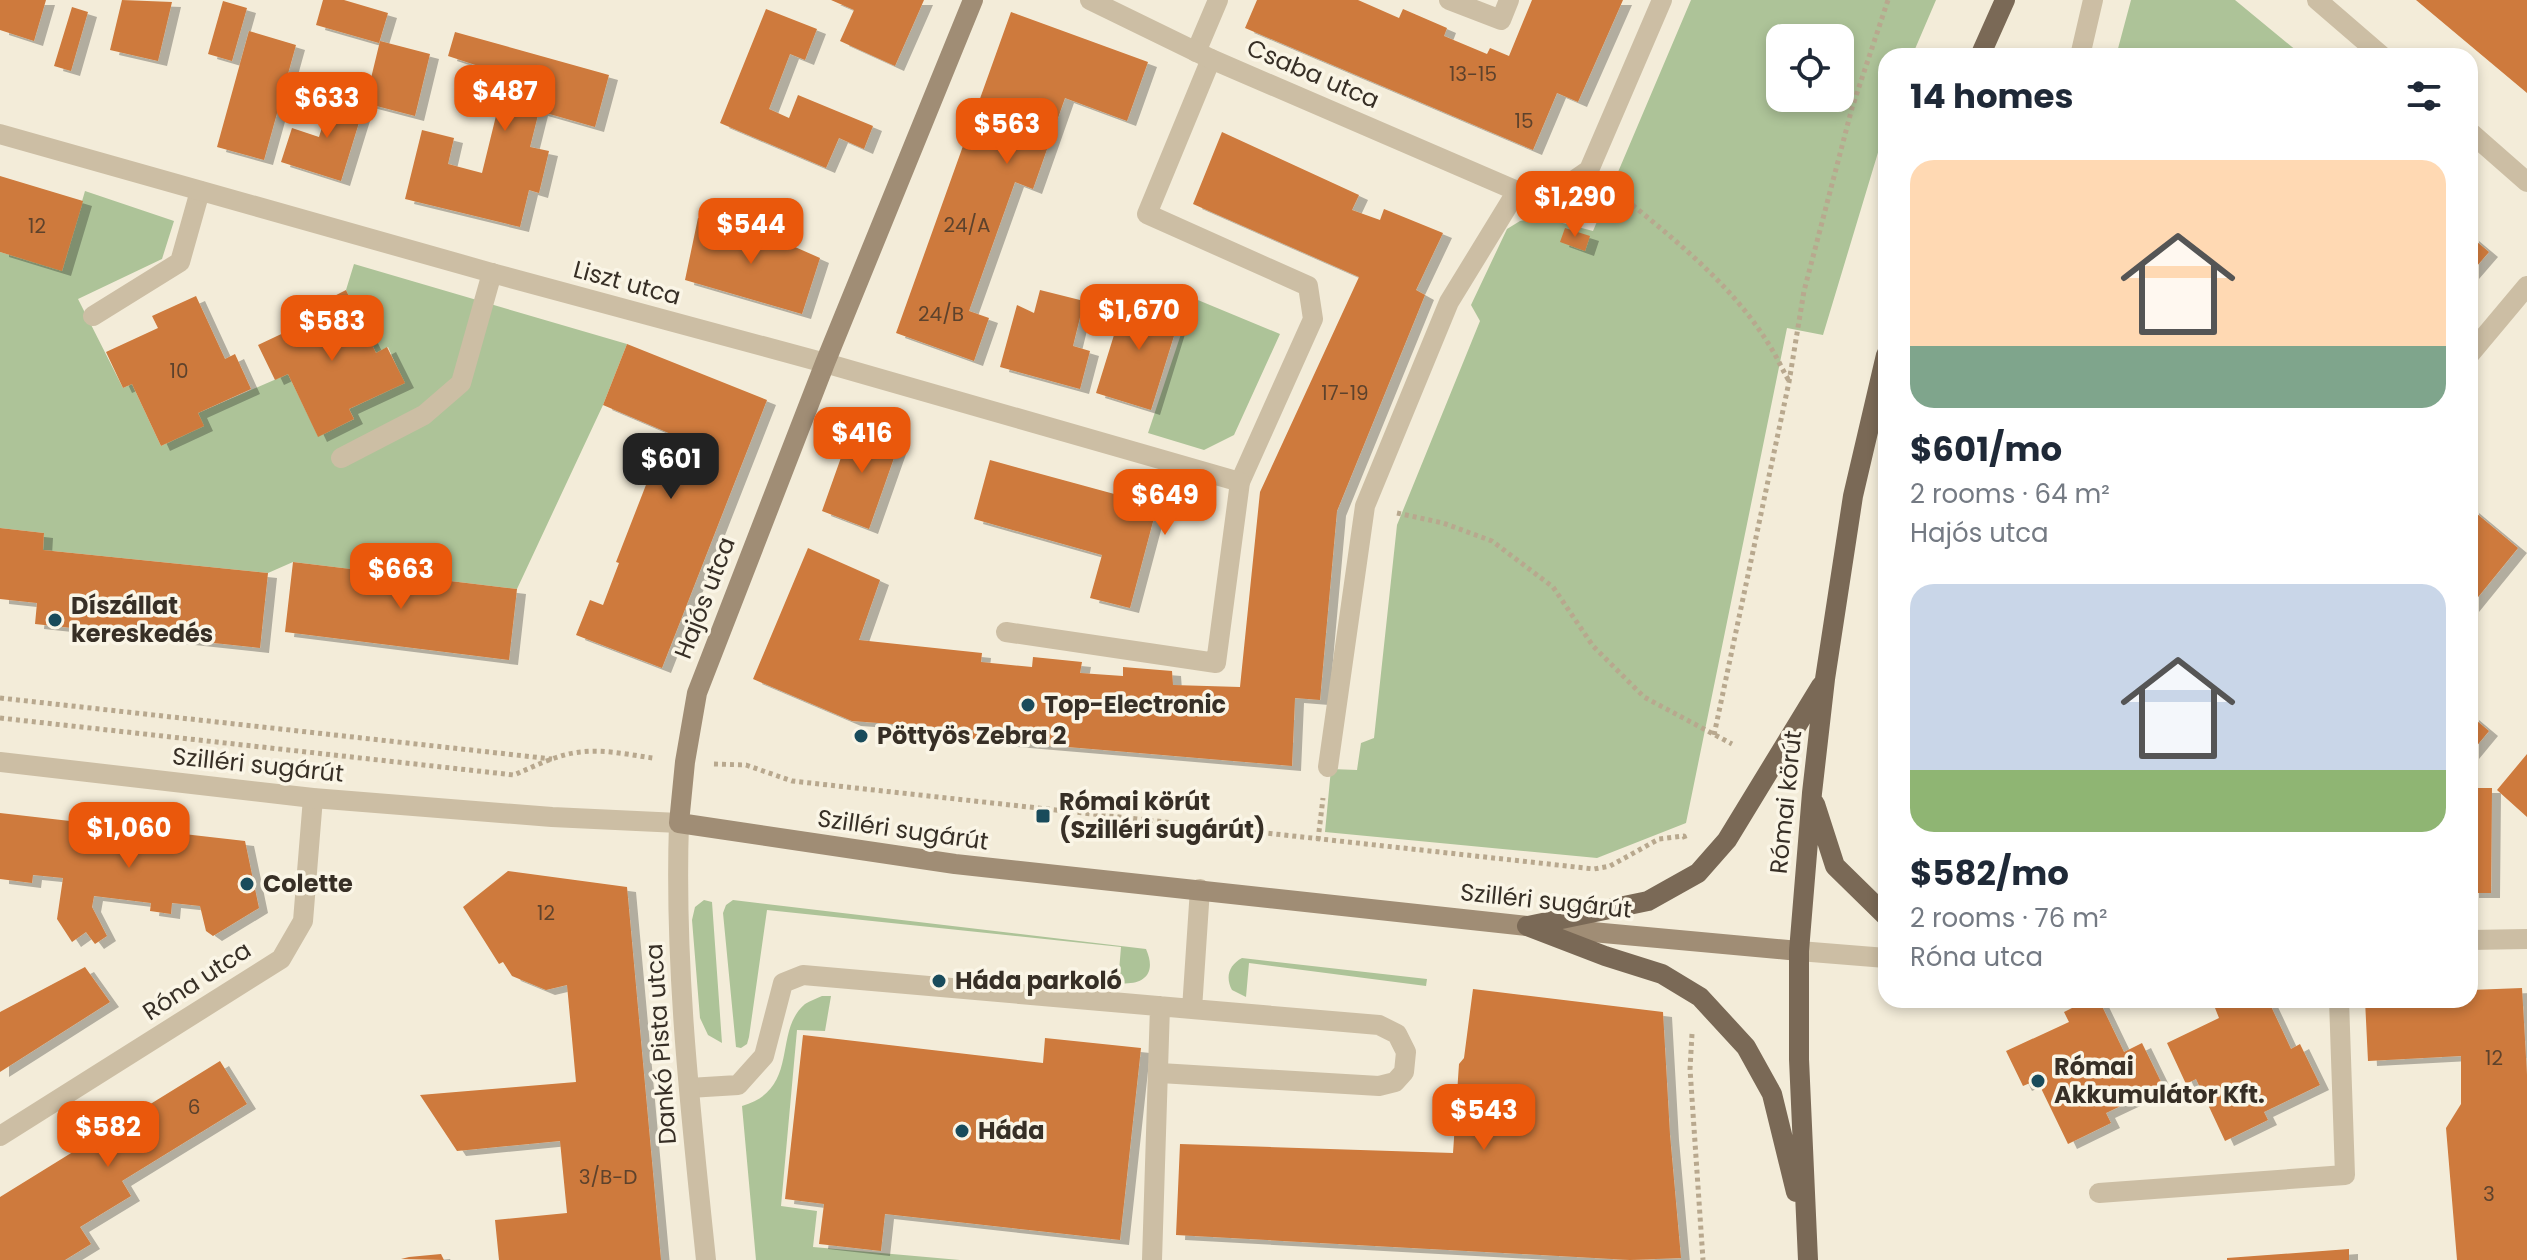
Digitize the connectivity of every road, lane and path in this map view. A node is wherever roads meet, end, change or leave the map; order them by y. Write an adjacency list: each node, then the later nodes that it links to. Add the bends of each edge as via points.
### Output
1 (973, 0): 25 (main road, Hajós utca)
2 (1090, 0): 14 (street, Csaba utca)
3 (1218, 0): 14 (street)
4 (1449, 0): 5 (street, via 1501,20)
5 (1509, 0)
6 (1662, 0): 17 (street)
7 (1888, 0): 26 (path, via 1852,108 1804,291)
8 (2005, 0): 11 (main road)
9 (2093, 0): 12 (street)
10 (2317, 0): 13 (street)
11 (1984, 48)
12 (2082, 48)
13 (2373, 48)
14 (1204, 56): 20 (street, Csaba utca); 29 (street, via 1147,214 1308,286 1313,319)
15 (0, 134): 19 (street, Liszt utca)
16 (2478, 139): 18 (street)
17 (1589, 170): 20 (street, via 1557,192); 26 (path, via 1684,247 1740,306 1768,342)
18 (2527, 182)
19 (200, 191): 21 (street, Liszt utca); 23 (street, via 180,262)
20 (1517, 191): 30 (street, via 1449,302)
21 (492, 273): 25 (street, Liszt utca); 28 (street, via 461,383 424,415)
22 (2527, 286): 24 (street)
23 (93, 316)
24 (2478, 344)
25 (825, 363): 29 (street, Liszt utca); 41 (main road, Hajós utca, via 697,693)
26 (1789, 382): 35 (path)
27 (1878, 389): 32 (main road, Római körút, via 1853,496)
28 (341, 458)
29 (1240, 482): 31 (street, via 1216,663)
30 (1365, 506): 35 (path, via 1443,523 1492,541 1553,587 1593,646 1644,697); 38 (street)
31 (1006, 632)
32 (1825, 679): 39 (main road, Római körút); 45 (main road, via 1727,840 1698,873 1648,901)
33 (0, 698): 34 (path, via 553,759 514,775)
34 (0, 718)
35 (1714, 735): 36 (path)
36 (1732, 744)
37 (0, 762): 40 (street, Szilléri sugárút)
38 (1328, 767): 42 (path)
39 (1812, 793): 44 (main road, via 1835,866); 48 (main road, Római körút)
40 (313, 798): 41 (street, Szilléri sugárút); 55 (street, Róna utca, via 303,921 281,959)
41 (679, 823): 43 (main road, Szilléri sugárút, via 955,864); 54 (street, Dankó Pista utca, via 676,883)
42 (1318, 840)
43 (1200, 889): 45 (main road, Szilléri sugárút); 52 (street)
44 (1878, 908)
45 (1527, 926): 48 (main road, Szilléri sugárút); 57 (main road, via 1662,974 1700,997 1737,1037 1772,1094)
46 (2527, 939): 47 (street)
47 (2478, 940)
48 (1799, 951): 49 (street); 57 (main road, Római körút)
49 (1878, 957)
50 (1160, 1006): 52 (street); 53 (street); 54 (street, via 803,975 783,983 764,1056 738,1085)
51 (2339, 1008): 56 (street, via 2345,1175)
52 (1192, 1009): 53 (street, via 1379,1025 1397,1034 1406,1052 1404,1072 1395,1082 1379,1086)
53 (1160, 1073): 59 (street)
54 (689, 1088): 58 (street, Dankó Pista utca)
55 (0, 1136)
56 (2099, 1193)
57 (1806, 1235): 60 (main road, Római körút)
58 (706, 1260)
59 (1152, 1260)
60 (1808, 1260)

